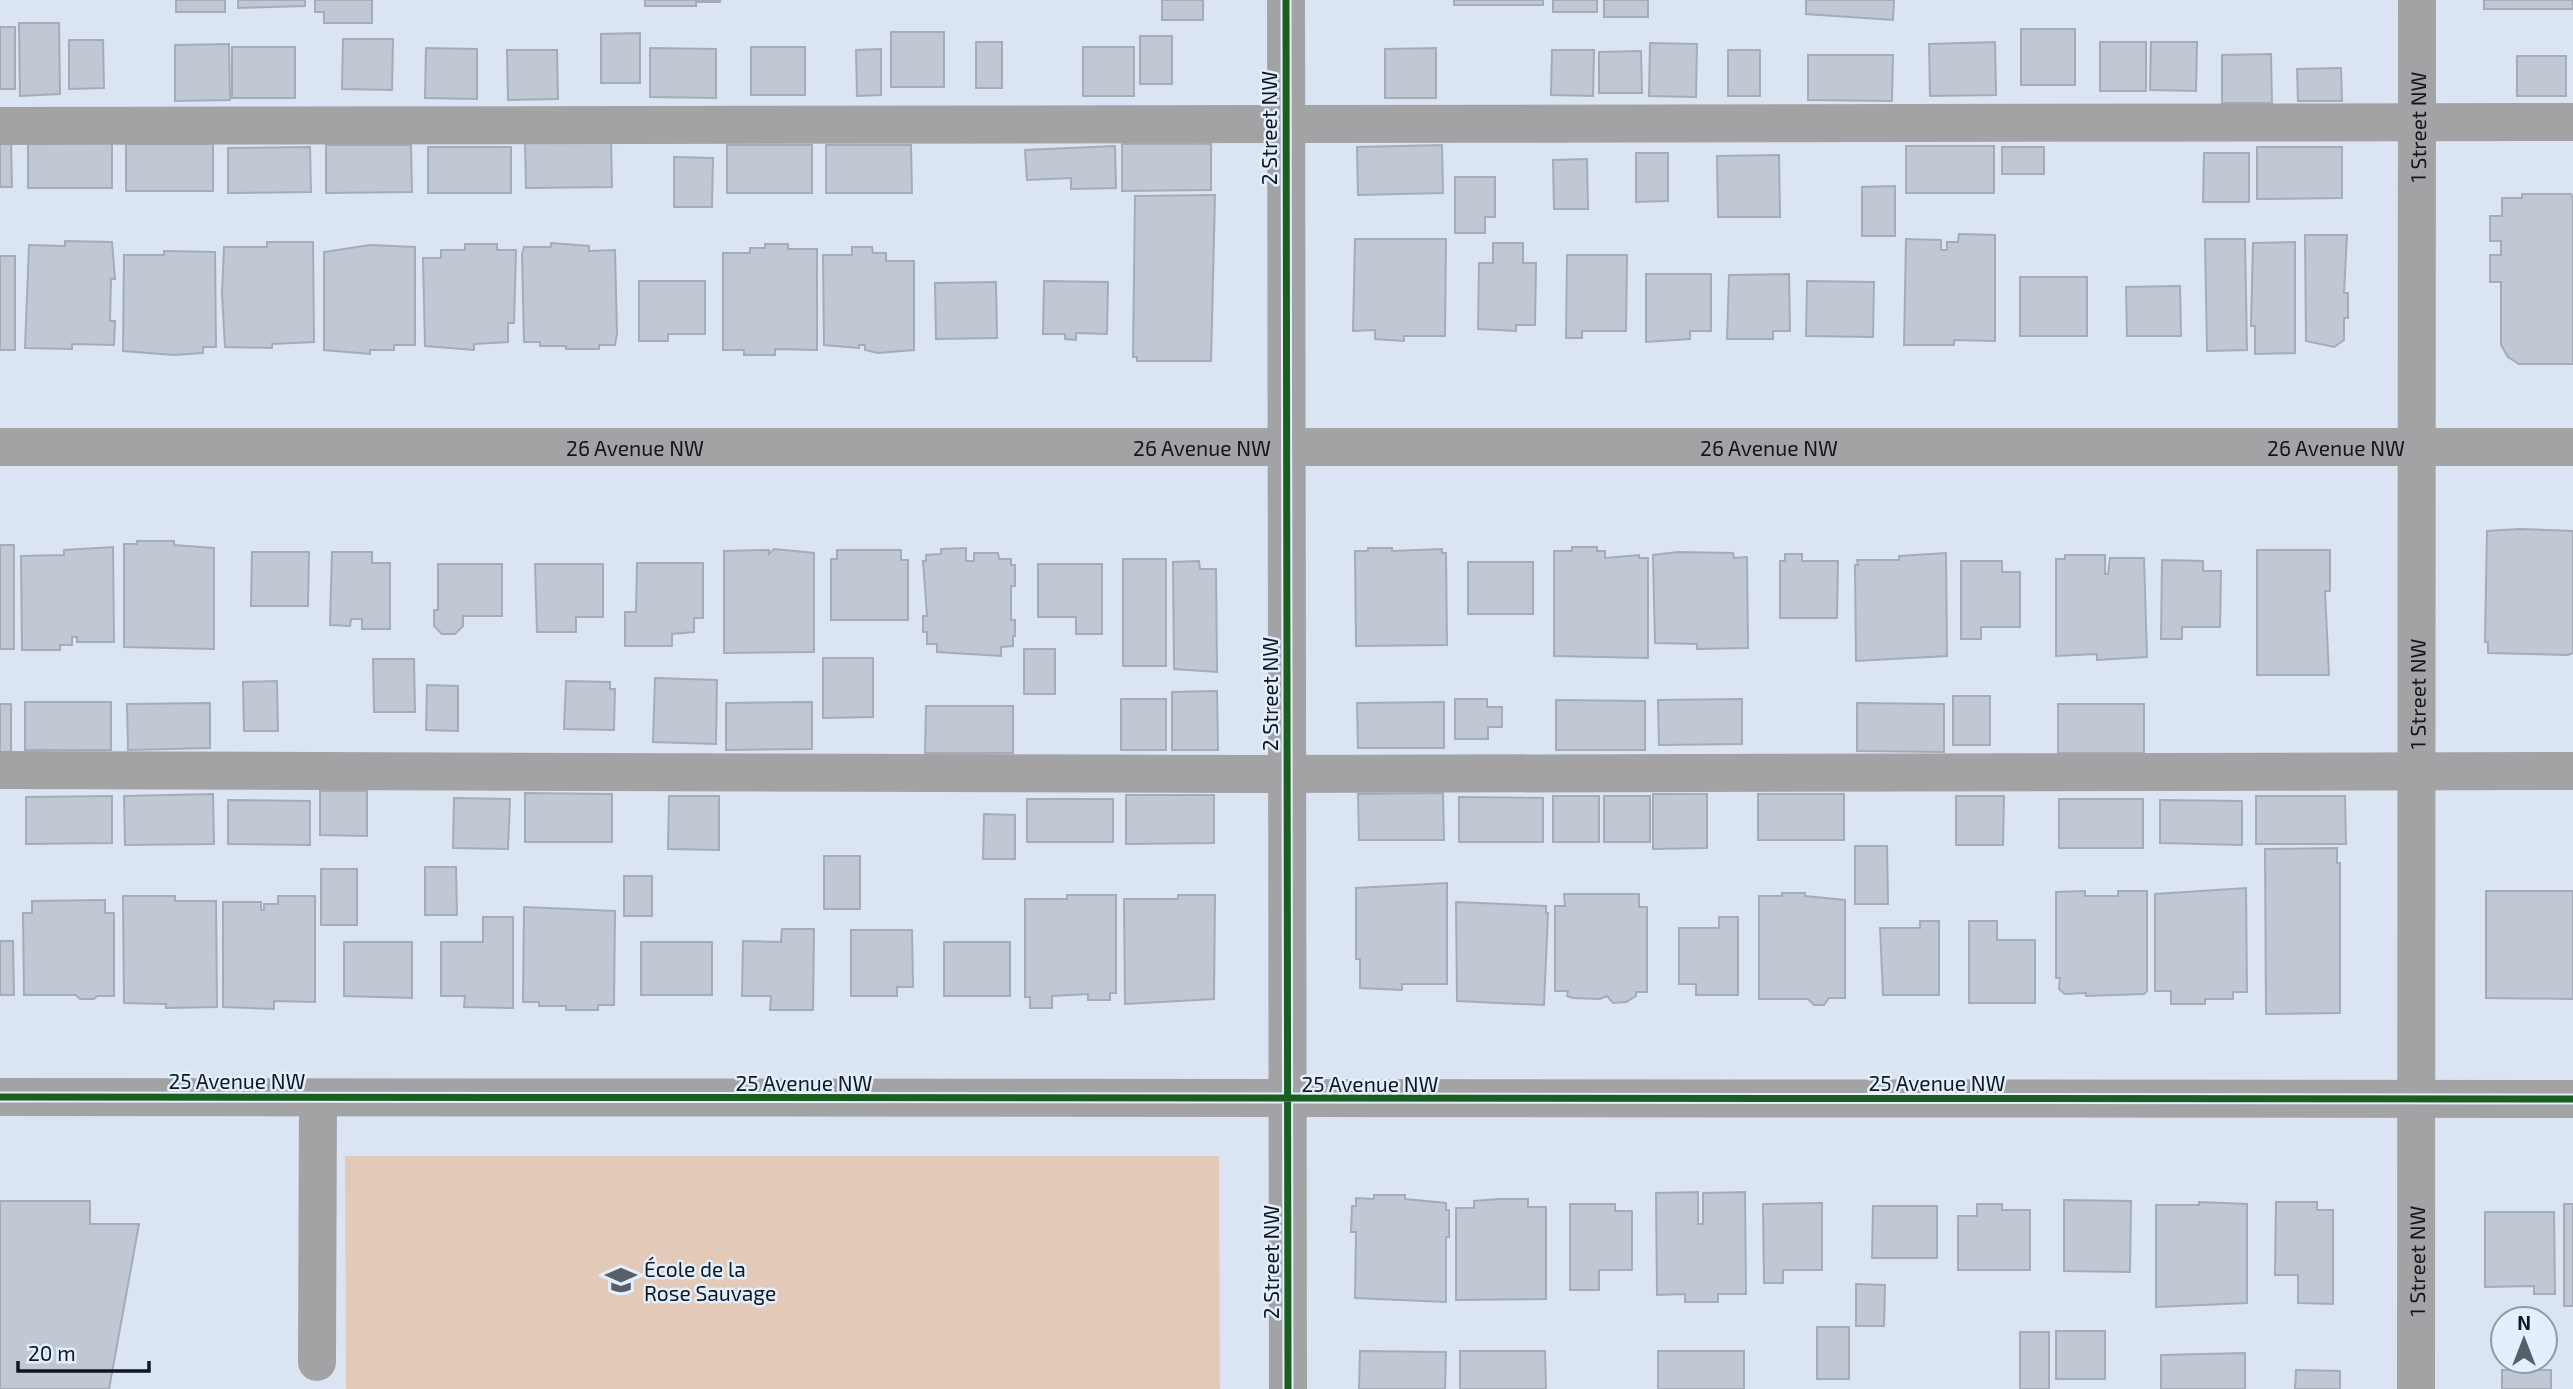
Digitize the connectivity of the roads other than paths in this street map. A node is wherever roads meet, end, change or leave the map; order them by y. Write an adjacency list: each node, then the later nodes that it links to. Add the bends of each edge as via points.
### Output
1 (1286, 0): 5 (street, 2 Street NW)
2 (2417, 0): 3 (street, 1 Street NW)
3 (2417, 122): 4 (street); 5 (street); 9 (street, 1 Street NW)
4 (2573, 122)
5 (1286, 124): 6 (street); 8 (street, 2 Street NW)
6 (0, 126)
7 (0, 447): 8 (street, 26 Avenue NW)
8 (1286, 447): 9 (street, 26 Avenue NW); 14 (street, 2 Street NW)
9 (2417, 447): 10 (street, 26 Avenue NW); 13 (street, 1 Street NW)
10 (2573, 447)
11 (0, 770): 14 (street)
12 (2573, 771): 13 (street)
13 (2417, 772): 14 (street); 17 (street, 1 Street NW)
14 (1287, 774): 19 (street, 2 Street NW)
15 (0, 1097): 16 (street, 25 Avenue NW)
16 (318, 1098): 19 (street, 25 Avenue NW); 20 (street)
17 (2416, 1099): 18 (street, 25 Avenue NW); 19 (street, 25 Avenue NW); 22 (street, 1 Street NW)
18 (2573, 1099)
19 (1288, 1100): 21 (street, 2 Street NW)
20 (317, 1362)
21 (1288, 1389)
22 (2416, 1389)

